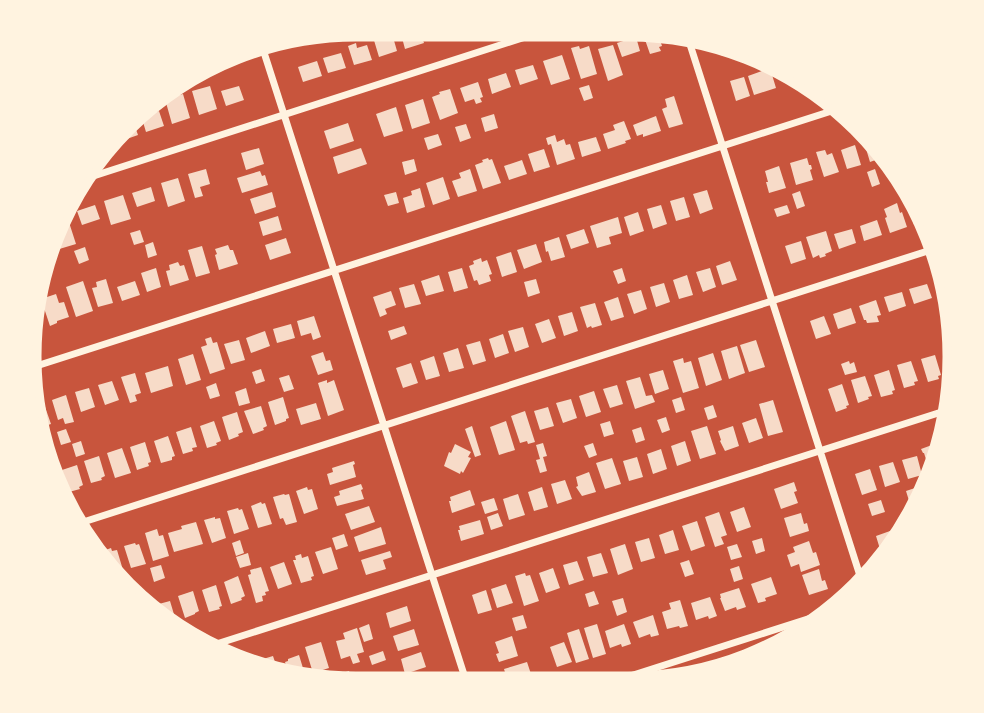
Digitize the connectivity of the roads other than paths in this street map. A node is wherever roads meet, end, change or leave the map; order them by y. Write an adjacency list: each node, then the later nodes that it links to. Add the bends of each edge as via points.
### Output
1 (525, 37): 5 (street)
2 (689, 43): 6 (street)
3 (264, 51): 5 (street)
4 (832, 111): 6 (street)
5 (285, 115): 7 (street); 9 (street)
6 (722, 146): 9 (street); 10 (street)
7 (93, 176)
8 (929, 251): 10 (street)
9 (334, 270): 11 (street); 13 (street)
10 (772, 301): 13 (street); 14 (street)
11 (37, 366)
12 (942, 412): 14 (street)
13 (384, 425): 15 (street); 16 (street)
14 (820, 450): 16 (street); 17 (street)
15 (84, 522)
16 (432, 575): 19 (street); 20 (street)
17 (860, 576)
18 (810, 618): 21 (street)
19 (217, 644)
20 (464, 676)
21 (630, 676)

